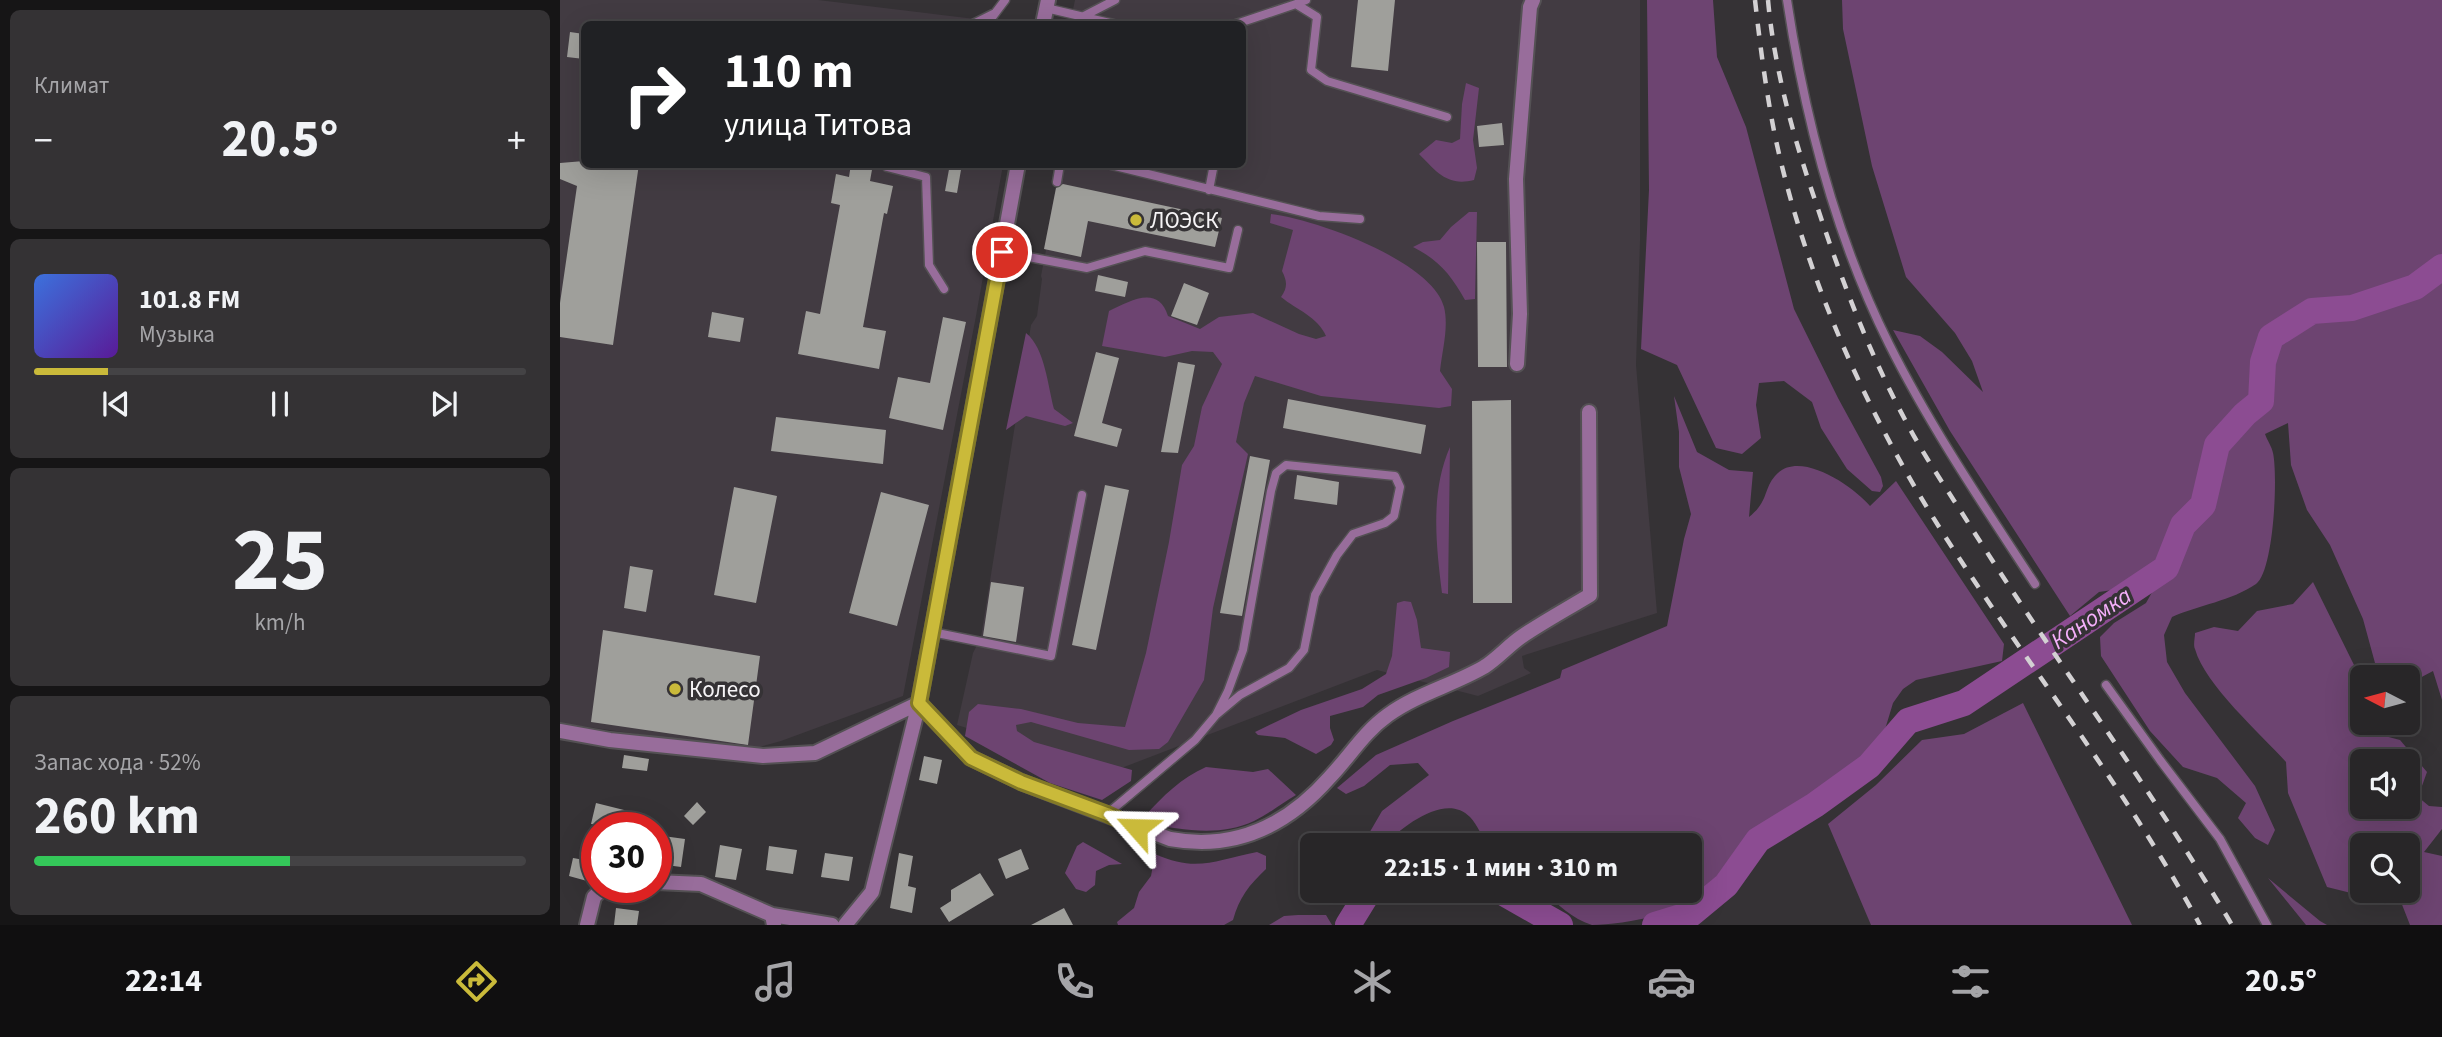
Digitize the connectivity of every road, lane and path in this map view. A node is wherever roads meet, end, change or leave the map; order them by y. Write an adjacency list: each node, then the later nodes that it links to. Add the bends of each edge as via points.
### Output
1 (1005, 0): 8 (lane)
2 (1115, 0): 9 (lane)
3 (1306, 0): 7 (lane)
4 (1533, 0): 26 (street, via 1516,179)
5 (1787, 0): 29 (lane, via 1798,74 1822,176 1855,264 1889,343 1953,458)
6 (1047, 4): 9 (lane)
7 (1296, 4): 13 (lane); 14 (lane, via 1317,17 1311,70 1327,81)
8 (996, 13): 10 (lane); 11 (lane)
9 (1082, 17): 12 (lane)
10 (979, 21)
11 (989, 21)
12 (1100, 21)
13 (1245, 21)
14 (1447, 117)
15 (891, 168): 25 (lane, via 926,177 929,265)
16 (1017, 168): 24 (street)
17 (1059, 168): 20 (lane)
18 (1123, 168): 21 (lane)
19 (1213, 168): 21 (lane)
20 (1057, 182)
21 (1209, 190): 22 (lane, via 1319,216)
22 (1360, 219)
23 (1238, 230): 24 (lane, via 1229,268 1145,251 1087,268)
24 (1002, 252): 30 (street)
25 (944, 289)
26 (1517, 364)
27 (1589, 412): 35 (street, via 1590,595 1521,638 1485,667 1387,715 1299,808 1249,835 1194,844)
28 (1082, 495): 30 (lane, via 1051,656)
29 (2035, 584)
30 (932, 632): 32 (street)
31 (2106, 685): 42 (lane, via 2220,839)
32 (919, 703): 34 (street, via 814,753 763,756); 35 (street, via 971,758); 41 (street, via 872,892)
33 (1216, 715): 33 (lane, via 1243,650 1276,473 1286,465 1395,476 1399,487 1394,516 1353,534 1337,555 1315,595 1304,650 1289,668 1240,695); 35 (lane, via 1195,740)
34 (560, 731)
35 (1107, 814)
36 (672, 883): 38 (street, via 701,884)
37 (592, 903): 39 (street)
38 (773, 920): 40 (street)
39 (587, 925)
40 (832, 925)
41 (845, 925)
42 (2267, 925)

